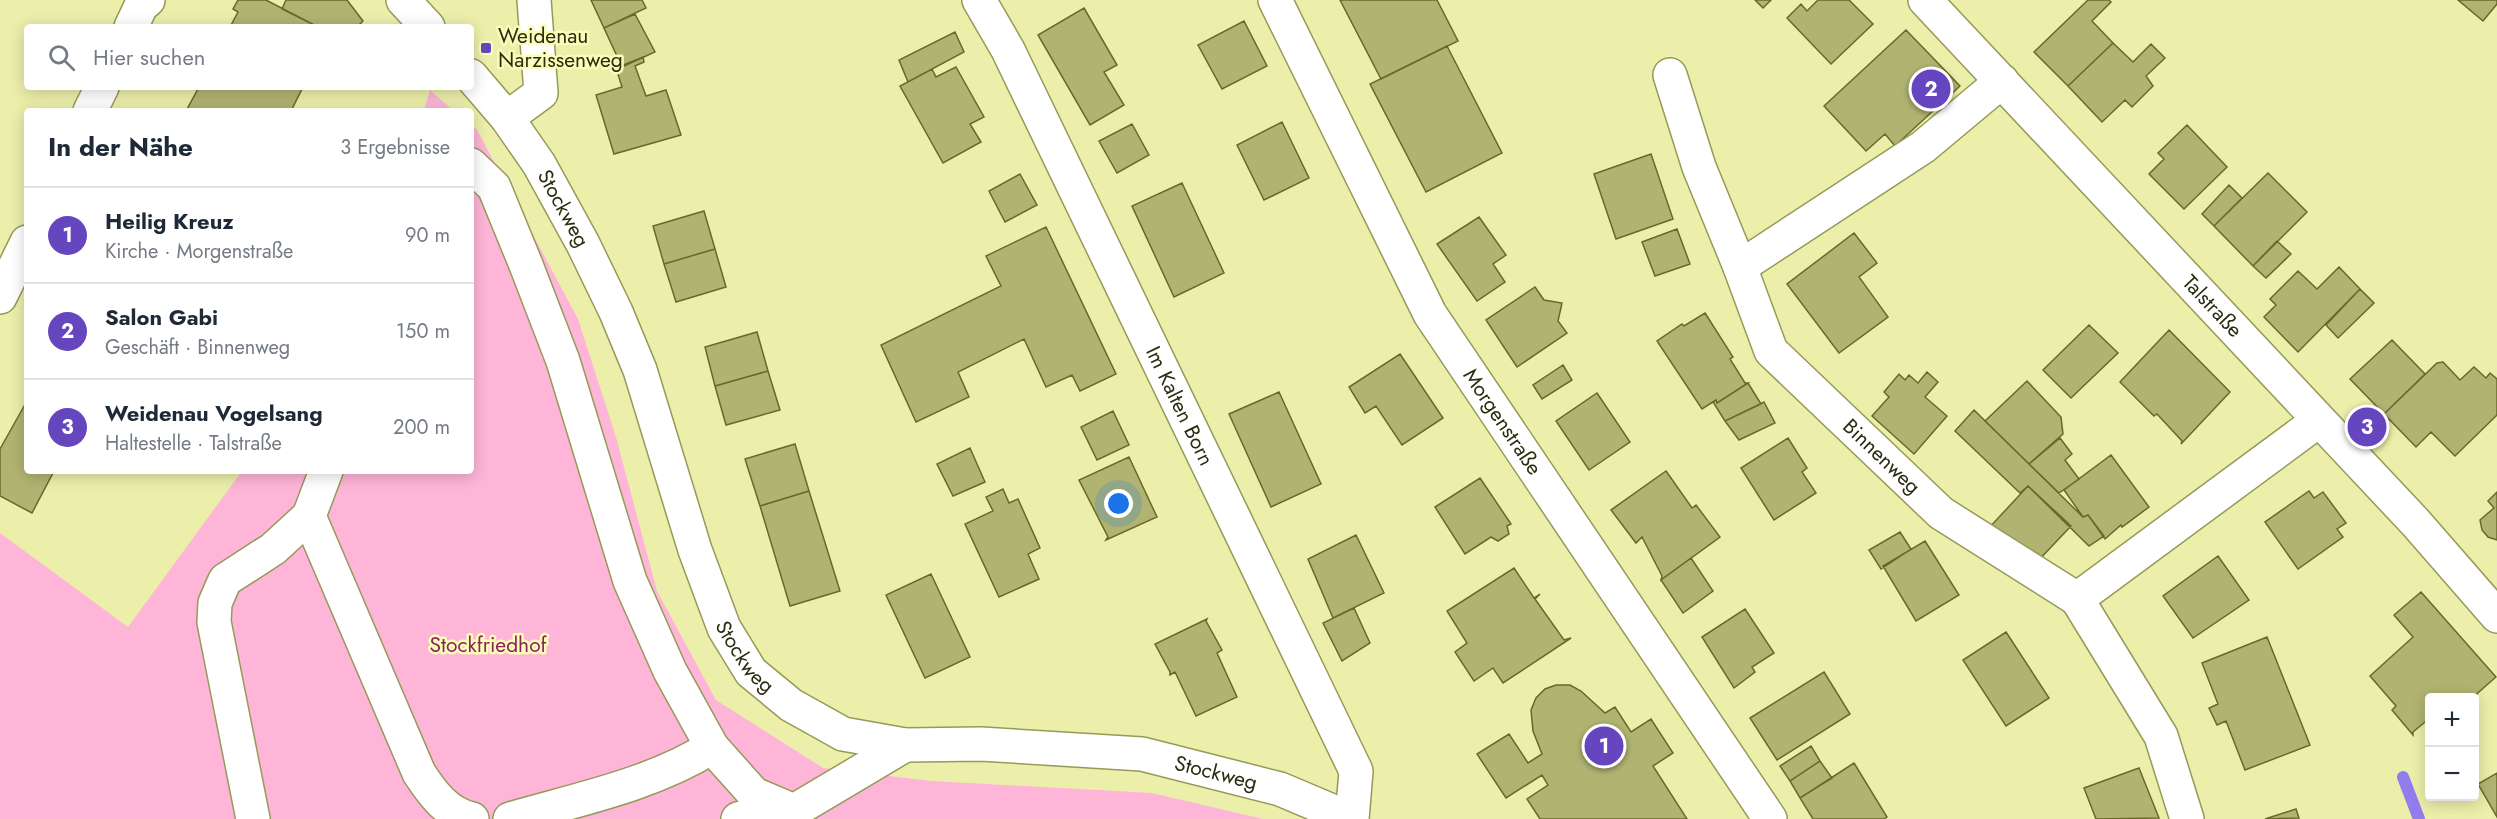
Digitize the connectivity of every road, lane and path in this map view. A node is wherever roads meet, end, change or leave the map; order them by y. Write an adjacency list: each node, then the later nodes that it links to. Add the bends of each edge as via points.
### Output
1 (148, 0): 7 (street)
2 (403, 0): 8 (street)
3 (534, 0): 14 (street, via 541,93)
4 (979, 0): 31 (street, Im Kalten Born, via 1008,50 1356,771)
5 (1275, 0): 32 (street, Morgenstraße, via 1430,314)
6 (1926, 0): 11 (street, Talstraße)
7 (132, 24)
8 (425, 24)
9 (1670, 75): 17 (street, Binnenweg, via 1699,167)
10 (474, 80): 14 (street, Stockweg)
11 (2002, 81): 17 (street, via 1923,147); 19 (street, Talstraße)
12 (100, 90): 13 (street)
13 (92, 108)
14 (507, 118): 24 (street, Stockweg, via 583,244 616,312 640,370 695,550 724,628 751,672 791,705 843,735)
15 (474, 168): 25 (street, via 494,187 563,361 630,581 670,671)
16 (24, 248): 18 (street)
17 (1740, 267): 22 (street, Binnenweg, via 1771,351 1941,513)
18 (0, 297)
19 (2318, 421): 22 (street); 23 (street, Talstraße)
20 (325, 474): 21 (street)
21 (309, 516): 27 (street, via 273,549 225,579 215,603 214,622); 28 (street, via 419,773 434,797 462,817)
22 (2077, 599): 33 (street, Binnenweg, via 2161,736)
23 (2497, 616)
24 (905, 745): 26 (street); 31 (street, Stockweg, via 981,744 1142,754 1280,789)
25 (712, 747): 26 (street, via 754,794); 29 (street, via 657,776)
26 (802, 815): 30 (street, via 764,812)
27 (253, 819)
28 (472, 819)
29 (510, 819)
30 (738, 819)
31 (1352, 819)
32 (1770, 819)
33 (2187, 819)

